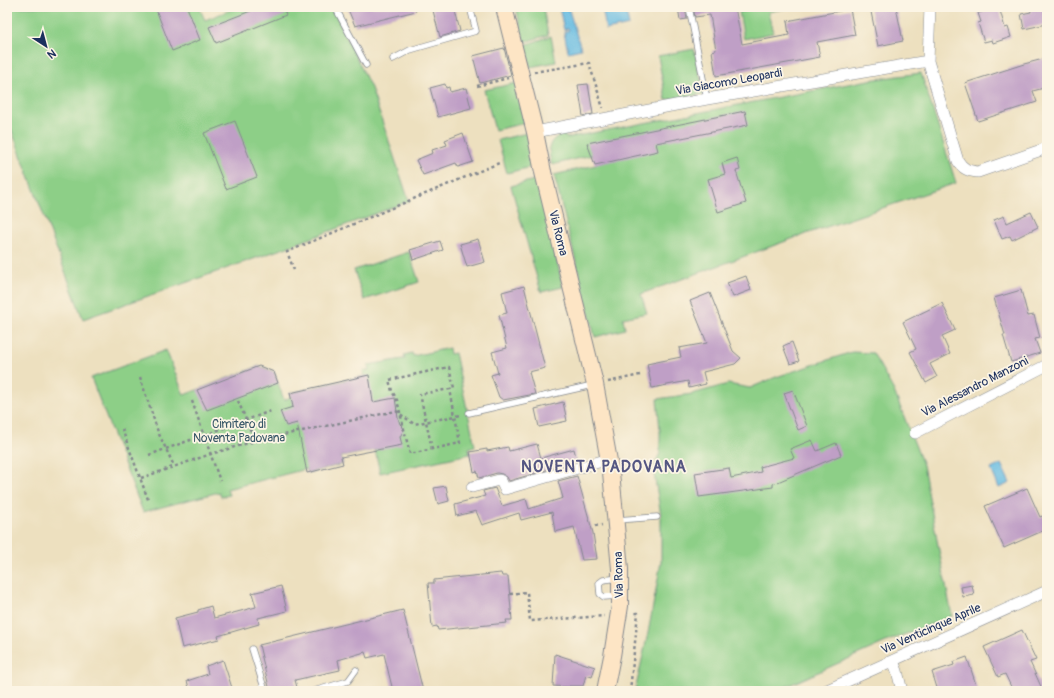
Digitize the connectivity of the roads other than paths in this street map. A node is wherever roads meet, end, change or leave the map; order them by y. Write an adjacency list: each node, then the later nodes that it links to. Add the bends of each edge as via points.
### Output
1 (335, 7): 8 (lane)
2 (470, 7): 6 (lane, via 476,31 410,50)
3 (504, 7): 10 (street, Via Roma)
4 (689, 7): 9 (lane)
5 (930, 7): 7 (street)
6 (393, 59)
7 (928, 61): 9 (street, Via Giacomo Leopardi); 11 (street, via 962,167 978,172)
8 (366, 65)
9 (707, 99): 10 (street, Via Giacomo Leopardi)
10 (535, 132): 13 (street, Via Roma)
11 (1047, 148)
12 (1047, 365): 15 (street, Via Alessandro Manzoni)
13 (595, 384): 14 (lane); 16 (street, Via Roma)
14 (469, 413)
15 (915, 433)
16 (609, 459): 17 (street, via 505,489 499,480); 19 (street, Via Roma)
17 (472, 487)
18 (657, 517): 19 (lane)
19 (616, 520): 20 (street, Via Roma)
20 (620, 578): 22 (street, Via Roma); 22 (lane, via 603,580 598,588 604,597)
21 (1047, 591): 24 (street, Via Venticinque Aprile)
22 (620, 596): 29 (street, Via Roma)
23 (252, 650): 27 (lane)
24 (893, 660): 30 (street, Via Venticinque Aprile); 31 (street)
25 (356, 670): 26 (lane, via 348,681)
26 (328, 689): 28 (lane)
27 (265, 691)
28 (314, 691)
29 (605, 691)
30 (825, 691)
31 (902, 691)

